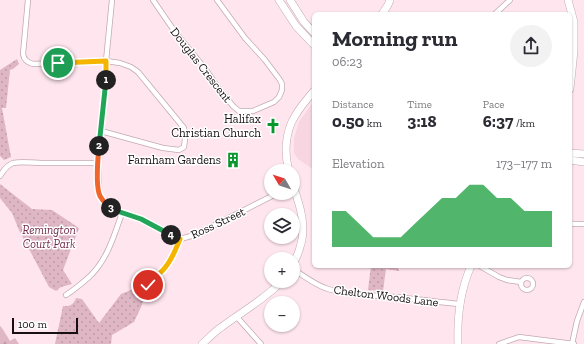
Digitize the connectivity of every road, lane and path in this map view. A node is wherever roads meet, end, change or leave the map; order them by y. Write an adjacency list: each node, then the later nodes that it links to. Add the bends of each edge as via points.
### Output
1 (28, 0): 17 (street, via 22,54 27,62 33,64)
2 (112, 0): 17 (street, Ross Street)
3 (153, 0): 4 (street, Douglas Crescent, via 233,106 239,111 246,111 274,102 282,90 280,80)
4 (217, 0)
5 (279, 0): 15 (street, via 296,26)
6 (290, 0): 14 (street)
7 (390, 0): 10 (street)
8 (510, 0): 11 (street)
9 (568, 0): 12 (street)
10 (383, 12)
11 (497, 12)
12 (571, 12)
13 (572, 15): 16 (street)
14 (312, 31)
15 (312, 43)
16 (572, 51)
17 (106, 61): 19 (street, Ross Street, via 106,90); 19 (street, via 120,63 138,72 184,128 184,148 163,148)
18 (312, 94): 25 (street, via 291,124 286,145)
19 (101, 131): 24 (street, Ross Street)
20 (572, 153): 21 (street)
21 (584, 154)
22 (572, 160): 23 (street)
23 (584, 162)
24 (98, 163): 26 (street, via 14,163 8,165); 29 (street, Ross Street, via 99,195 106,204)
25 (287, 164)
26 (0, 176)
27 (264, 200): 32 (street, Ross Street, via 195,235)
28 (298, 200): 33 (street, via 303,228)
29 (122, 213): 32 (street, Ross Street, via 141,219); 40 (street, via 107,252 98,267)
30 (572, 224): 31 (street)
31 (584, 224)
32 (180, 239): 37 (street, via 174,254)
33 (298, 252)
34 (470, 268): 42 (street)
35 (484, 268): 38 (street, via 503,278)
36 (300, 274): 42 (street, Chelton Woods Lane, via 326,288 344,293)
37 (157, 275)
38 (521, 282)
39 (274, 288): 43 (street)
40 (66, 295)
41 (584, 302): 48 (street)
42 (460, 304): 46 (street)
43 (236, 316): 44 (street); 45 (street)
44 (202, 344)
45 (261, 344)
46 (458, 344)
47 (499, 344): 48 (street, via 519,337)
48 (573, 344)

